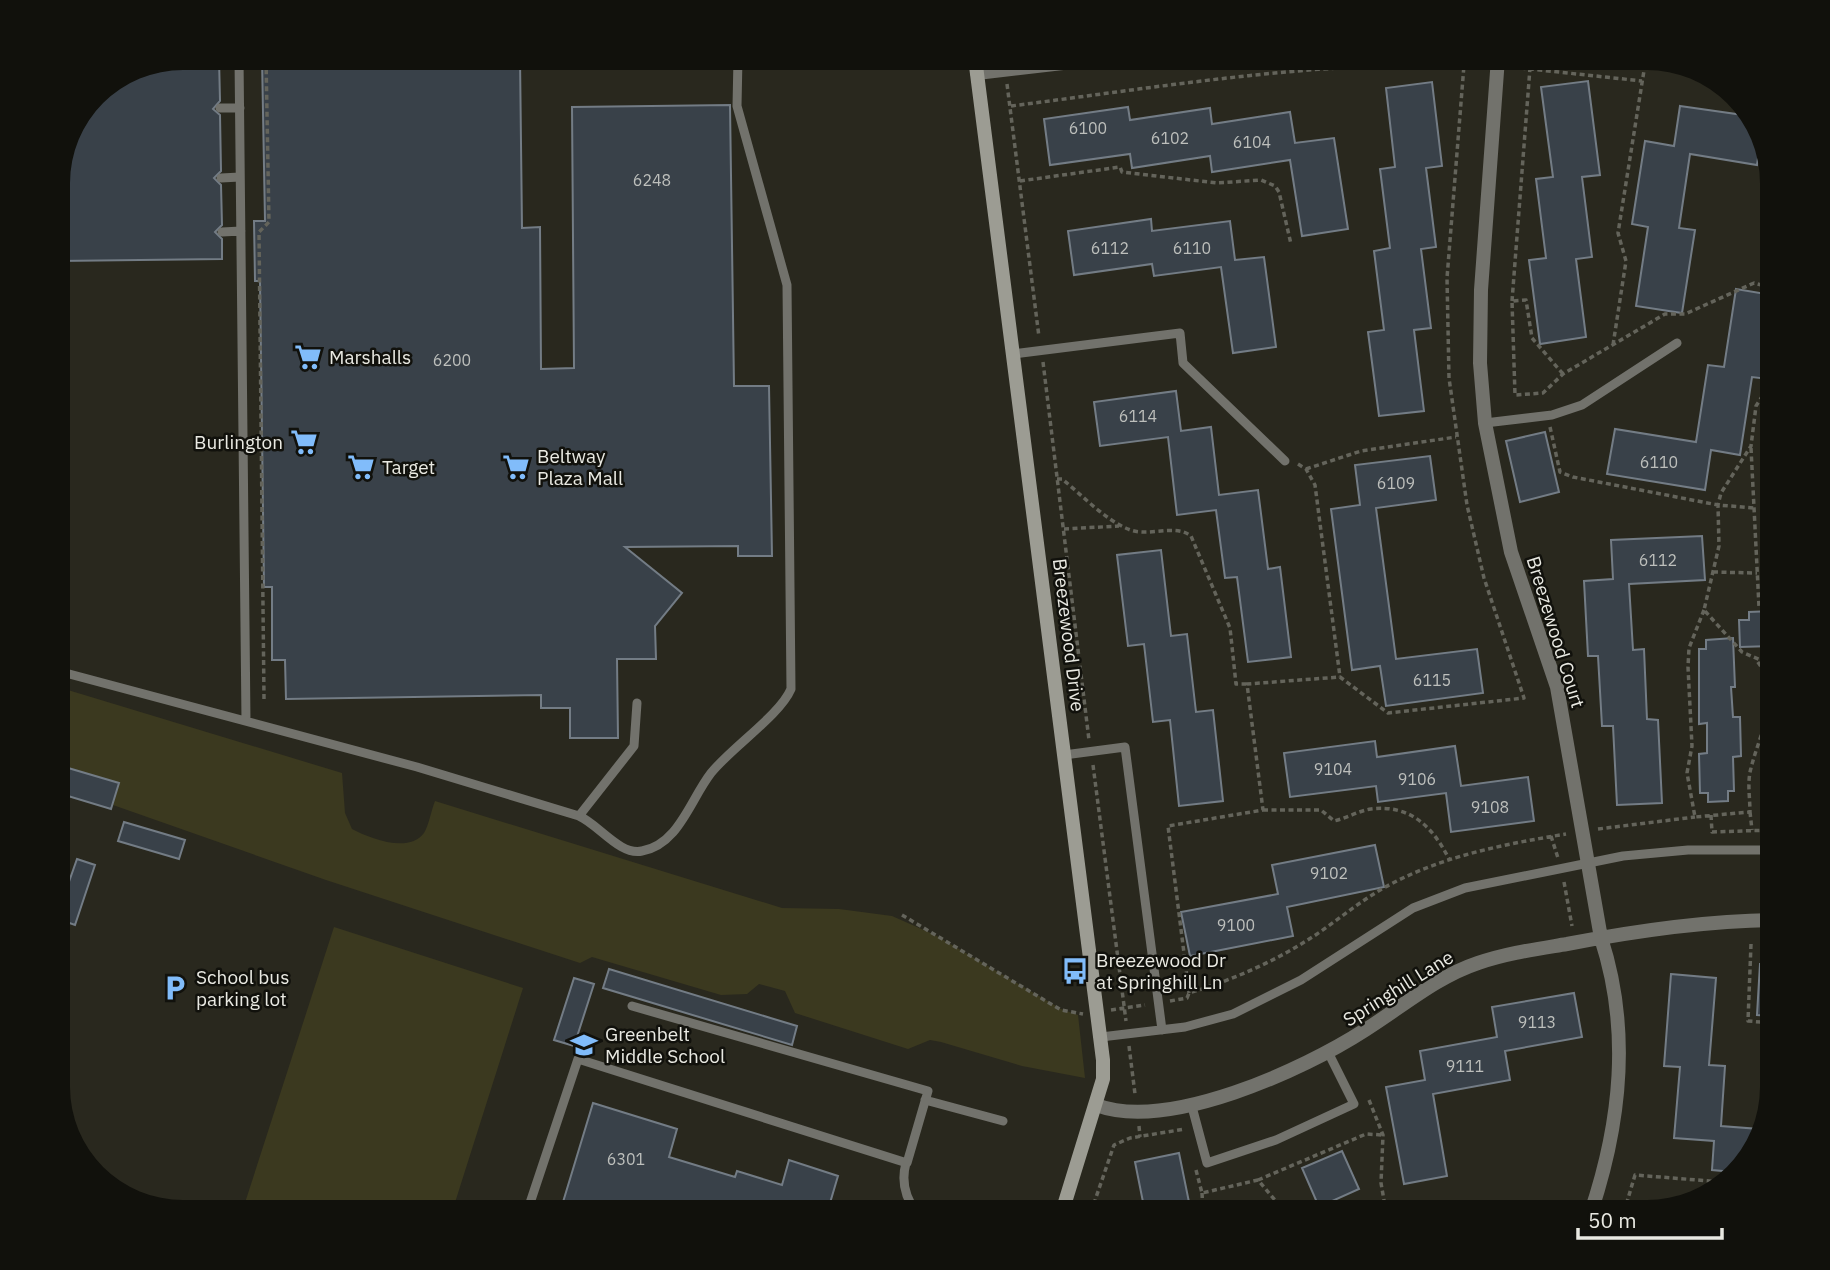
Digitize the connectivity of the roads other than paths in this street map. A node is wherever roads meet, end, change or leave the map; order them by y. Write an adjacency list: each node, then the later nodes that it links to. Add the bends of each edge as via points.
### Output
1 (239, 70): 6 (lane)
2 (738, 70): 19 (lane, via 737,106 787,285 791,689 786,701 727,753 674,832 656,847 639,852 627,849)
3 (977, 70): 12 (street, Breezewood Drive)
4 (1496, 70): 13 (street, Breezewood Court, via 1482,279 1480,363)
5 (220, 108): 6 (lane)
6 (240, 108): 7 (lane)
7 (240, 177): 8 (lane); 9 (lane)
8 (221, 178)
9 (241, 231): 10 (lane); 17 (lane)
10 (222, 232)
11 (1677, 343): 13 (lane, via 1582,405)
12 (1013, 354): 14 (lane, via 1180,333 1183,363); 18 (street, Breezewood Drive)
13 (1485, 424): 21 (street, Breezewood Court, via 1511,552 1557,687)
14 (1285, 461)
15 (70, 674): 17 (lane)
16 (637, 703): 19 (lane, via 634,746)
17 (246, 721): 19 (lane)
18 (1064, 755): 25 (lane, via 1125,747); 26 (street, Breezewood Drive)
19 (579, 816)
20 (1760, 850): 21 (lane, via 1677,851)
21 (1588, 862): 23 (street, Breezewood Court); 25 (lane, via 1489,881 1441,896 1413,908 1257,1004)
22 (1760, 921): 23 (street, Springhill Lane)
23 (1601, 938): 27 (street, Springhill Lane, via 1506,955 1455,972); 36 (street, Breezewood Court, via 1616,1000 1619,1079 1611,1144)
24 (632, 1006): 28 (lane, via 928,1091)
25 (1162, 1030): 26 (lane)
26 (1101, 1037): 30 (street, Breezewood Drive, via 1103,1079)
27 (1328, 1052): 29 (street, Springhill Lane, via 1266,1081); 29 (lane, via 1354,1104 1276,1140 1207,1163)
28 (925, 1100): 31 (lane); 32 (lane)
29 (1191, 1103): 30 (street, Springhill Lane, via 1137,1113)
30 (1096, 1105): 35 (street, Breezewood Drive)
31 (1003, 1121)
32 (906, 1163): 33 (lane, via 578,1059); 34 (lane, via 902,1176)
33 (531, 1200)
34 (909, 1200)
35 (1066, 1200)
36 (1595, 1200)

